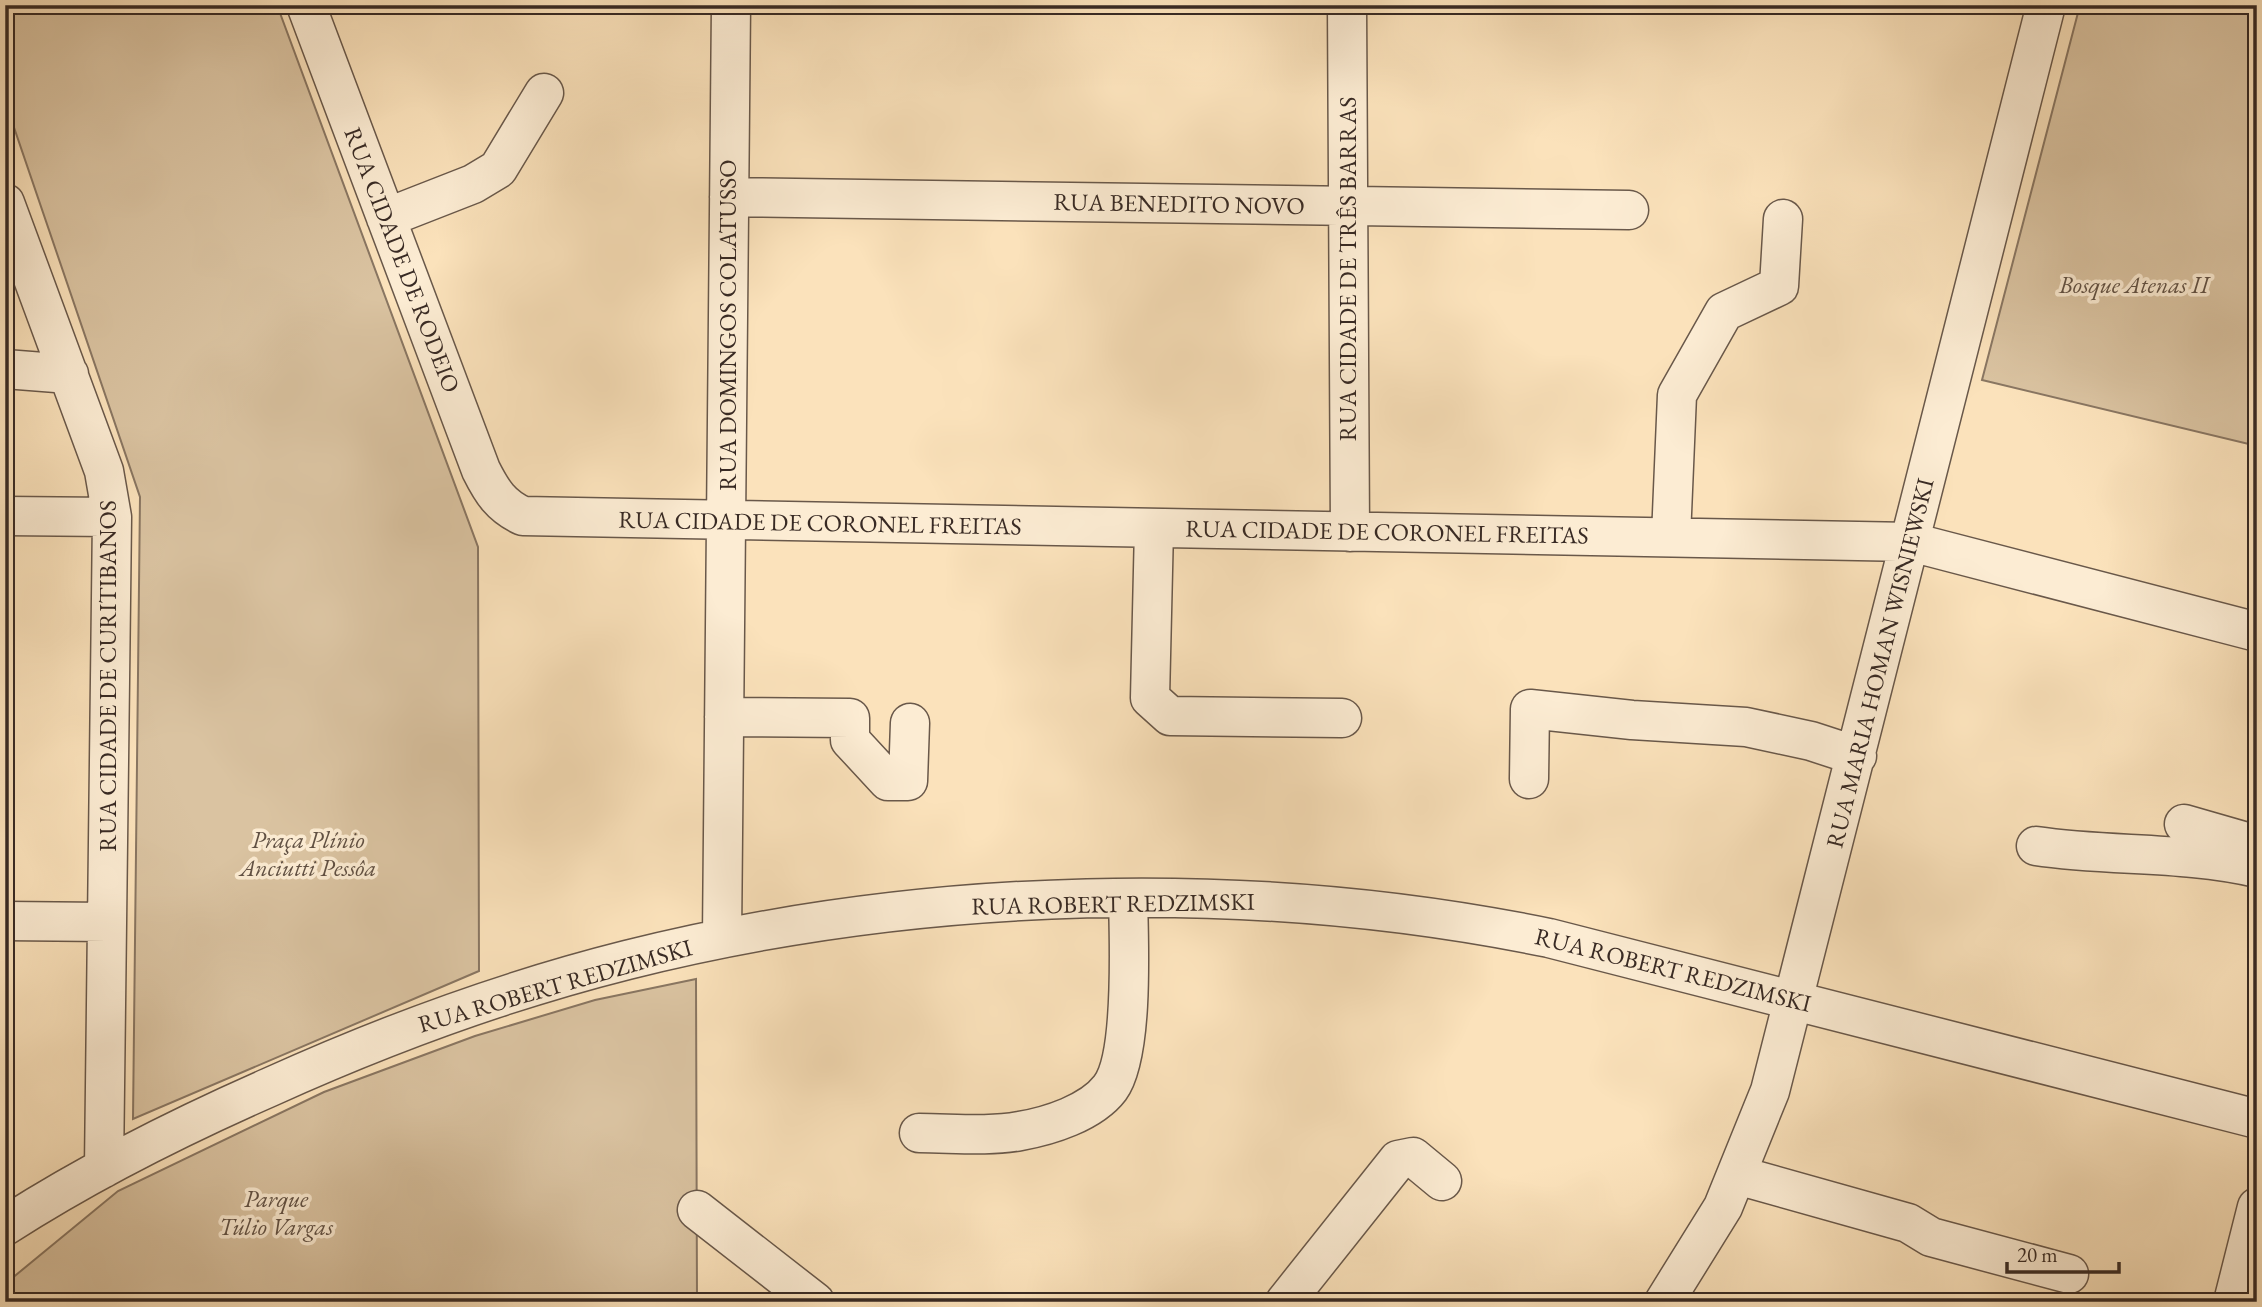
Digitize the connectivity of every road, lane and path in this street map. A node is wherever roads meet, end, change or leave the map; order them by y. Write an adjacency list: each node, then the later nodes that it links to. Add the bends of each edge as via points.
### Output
1 (306, 5): 10 (street, RUA CIDADE DE RODEIO)
2 (731, 5): 6 (street, RUA DOMINGOS COLATUSSO)
3 (1347, 5): 8 (street, RUA CIDADE DE TRÊS BARRAS)
4 (2046, 5): 21 (street, RUA MARIA HOMAN WISNIEWSKI)
5 (544, 93): 10 (street, via 498,169 473,184)
6 (729, 197): 8 (street, RUA BENEDITO NOVO); 17 (street, RUA DOMINGOS COLATUSSO)
7 (5, 203): 13 (street, RUA CIDADE DE CURITIBANOS)
8 (1348, 206): 9 (street, RUA BENEDITO NOVO); 19 (street, RUA CIDADE DE TRÊS BARRAS)
9 (1629, 210)
10 (386, 218): 14 (street, RUA CIDADE DE RODEIO, via 481,470 494,495)
11 (1783, 219): 20 (street, via 1779,286 1724,312 1677,395)
12 (5, 369): 13 (street)
13 (69, 374): 16 (street, RUA CIDADE DE CURITIBANOS, via 104,471)
14 (508, 509): 17 (street, RUA CIDADE DE CORONEL FREITAS, via 541,518)
15 (5, 516): 16 (street)
16 (112, 517): 34 (street, RUA CIDADE DE CURITIBANOS)
17 (726, 521): 18 (street, RUA CIDADE DE CORONEL FREITAS); 23 (street, RUA DOMINGOS COLATUSSO)
18 (1154, 528): 19 (street, RUA CIDADE DE CORONEL FREITAS); 24 (street, via 1150,698 1159,709 1170,716)
19 (1350, 532): 20 (street, RUA CIDADE DE CORONEL FREITAS)
20 (1671, 537): 21 (street, RUA CIDADE DE CORONEL FREITAS)
21 (1910, 542): 22 (street, RUA CIDADE DE CORONEL FREITAS); 26 (street, RUA MARIA HOMAN WISNIEWSKI)
22 (2257, 632)
23 (724, 717): 25 (street, via 850,718 850,740 888,782 908,781); 35 (street, RUA DOMINGOS COLATUSSO)
24 (1342, 718)
25 (910, 723)
26 (1857, 756): 27 (street, via 1746,727 1530,709); 36 (street, RUA MARIA HOMAN WISNIEWSKI)
27 (1529, 779)
28 (2184, 824): 29 (street)
29 (2257, 845)
30 (2036, 846): 31 (street)
31 (2257, 868)
32 (1128, 900): 35 (street, RUA ROBERT REDZIMSKI, via 1016,901 919,909); 36 (street, RUA ROBERT REDZIMSKI, via 1323,906 1481,924); 38 (street, via 1130,959 1123,1051 1110,1088 1073,1117 1019,1132)
33 (5, 921): 34 (street)
34 (107, 922): 39 (street, RUA CIDADE DE CURITIBANOS)
35 (722, 938): 39 (street, RUA ROBERT REDZIMSKI, via 624,961 425,1022 220,1109)
36 (1795, 1000): 37 (street, RUA ROBERT REDZIMSKI); 40 (street, RUA MARIA HOMAN WISNIEWSKI, via 1770,1091)
37 (2257, 1119)
38 (919, 1133)
39 (104, 1168): 43 (street, RUA ROBERT REDZIMSKI)
40 (1737, 1175): 45 (street, via 1908,1223 1931,1237); 48 (street, RUA MARIA HOMAN WISNIEWSKI, via 1694,1259)
41 (1443, 1181): 46 (street, via 1413,1157 1398,1160)
42 (697, 1210): 47 (street)
43 (5, 1226)
44 (2254, 1232): 49 (street)
45 (2069, 1274)
46 (1294, 1290)
47 (815, 1302)
48 (1664, 1302)
49 (2233, 1302)

